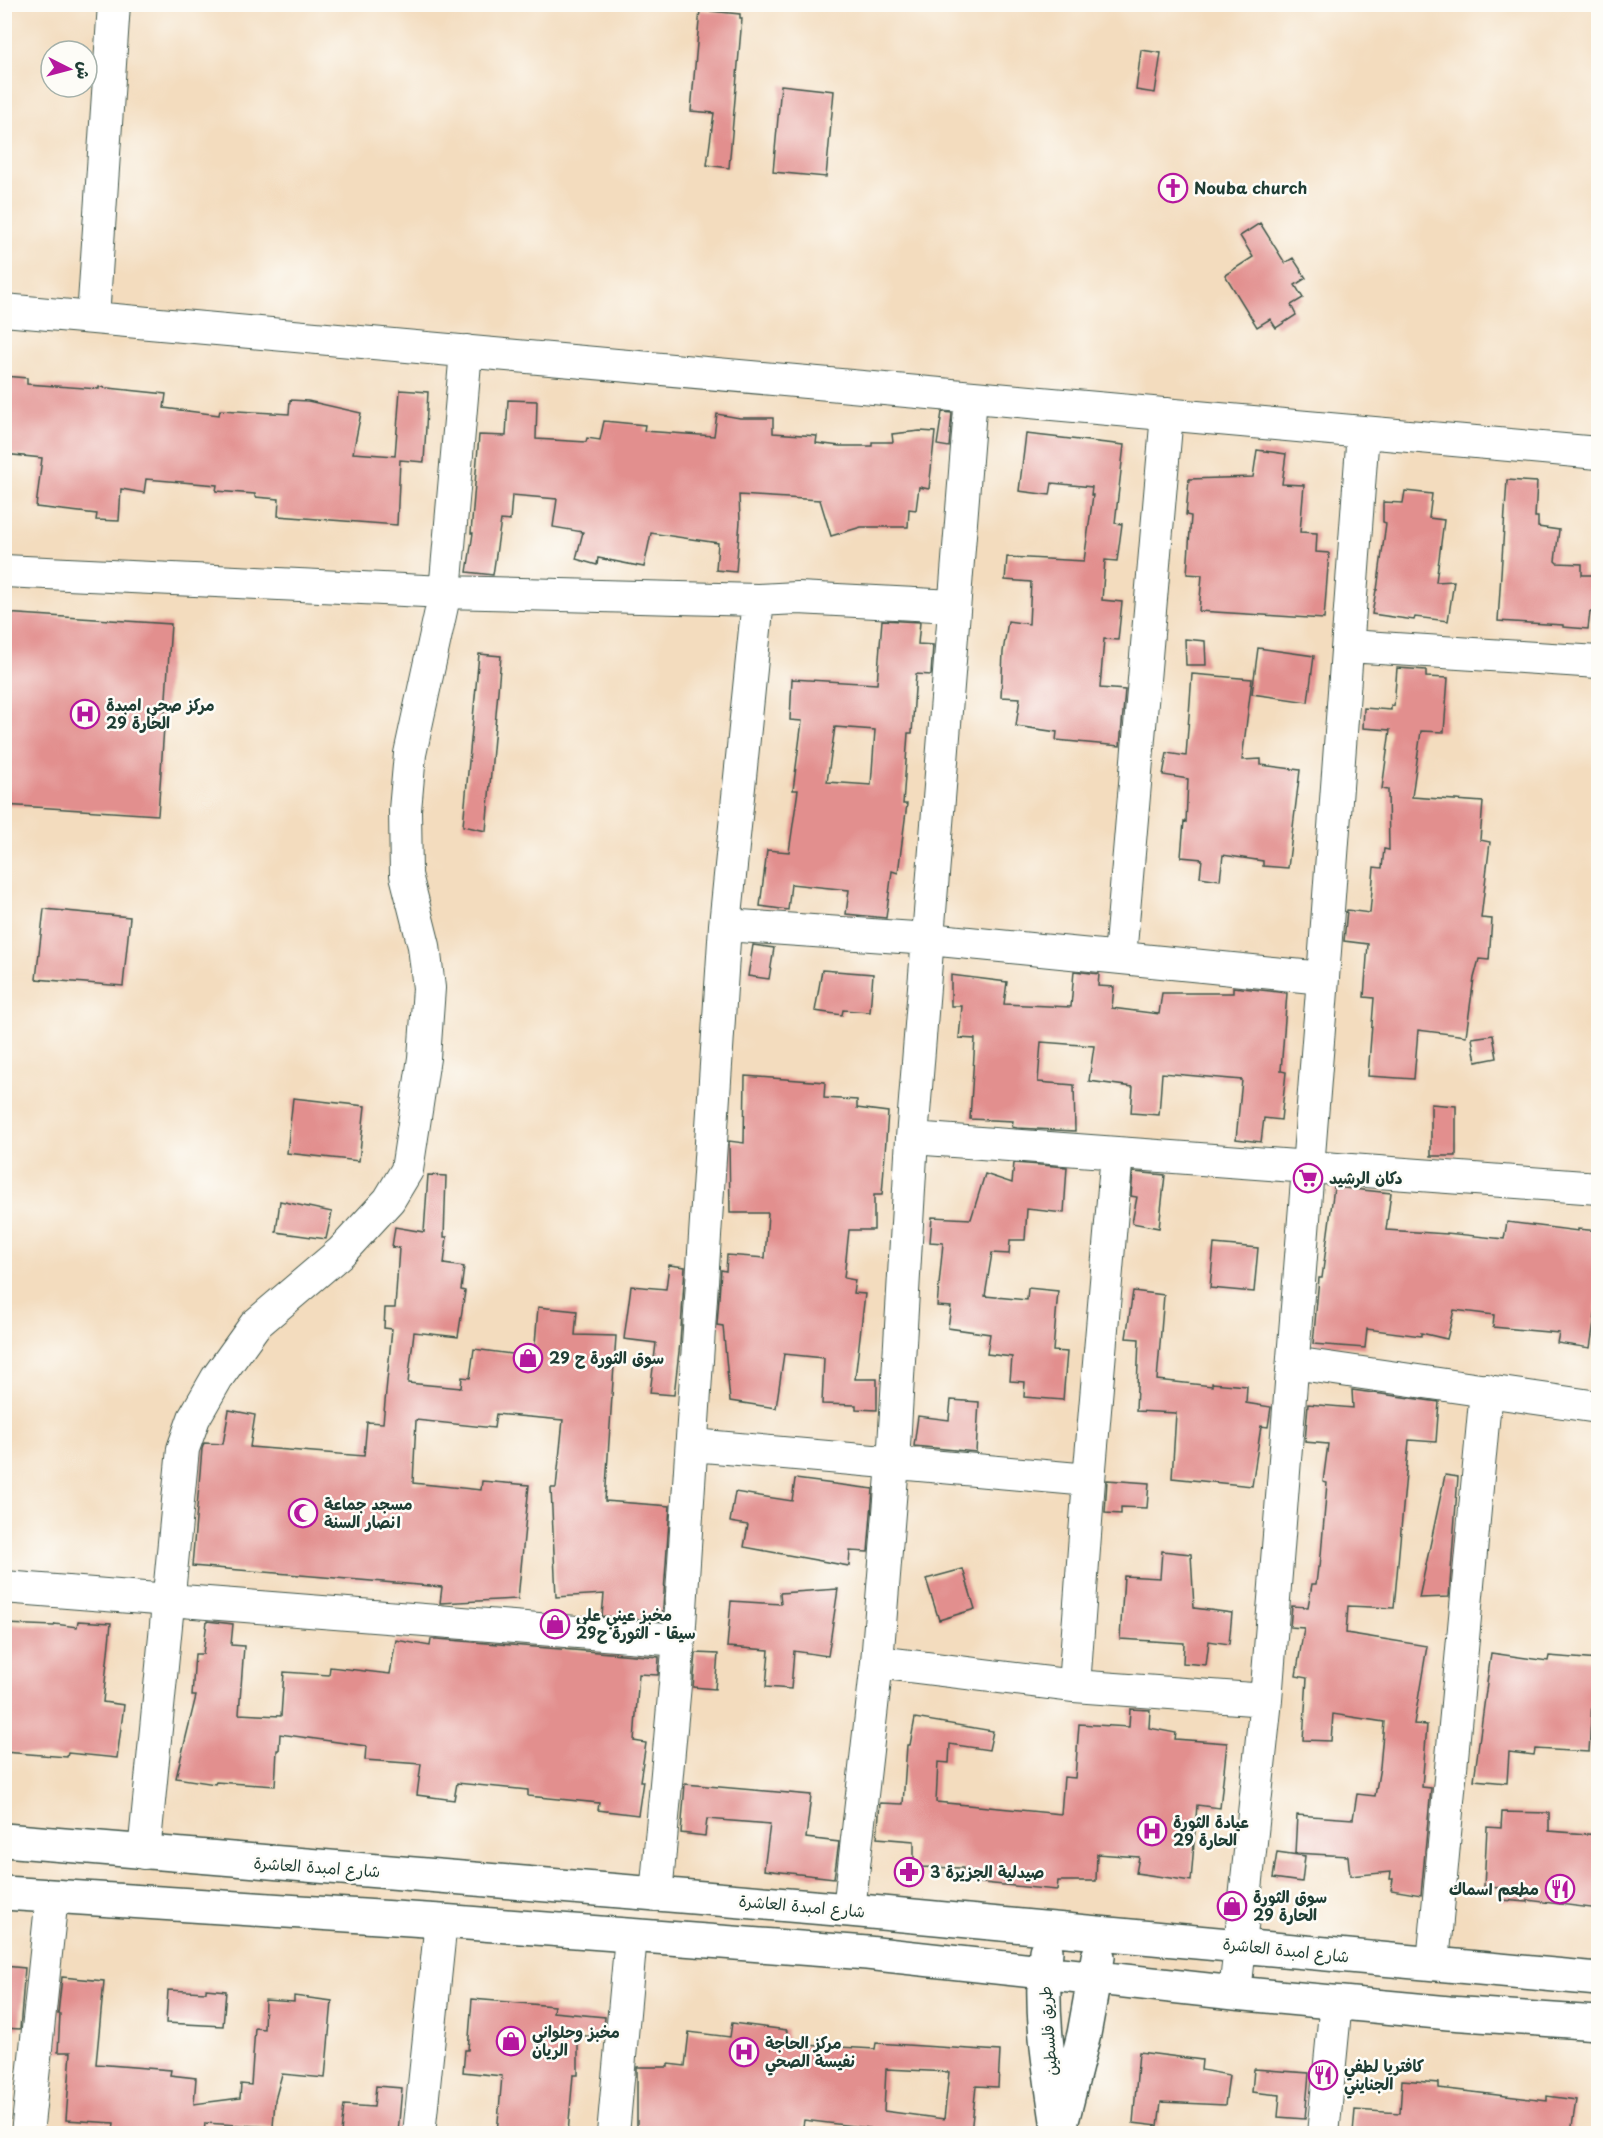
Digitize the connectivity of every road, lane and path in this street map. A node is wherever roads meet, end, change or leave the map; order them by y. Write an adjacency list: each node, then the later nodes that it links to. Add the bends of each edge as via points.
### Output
1 (114, 4): 3 (street)
2 (4, 310): 3 (street)
3 (93, 318): 4 (street)
4 (466, 351): 5 (street); 10 (street)
5 (971, 397): 6 (street); 12 (street)
6 (1167, 414): 7 (street); 17 (street)
7 (1363, 432): 8 (street); 13 (street)
8 (1599, 453)
9 (4, 571): 10 (street)
10 (445, 592): 11 (street); 30 (street, via 410,754 405,810 406,875 424,946 429,988 424,1058 407,1170 389,1200 341,1252 255,1325 194,1418 183,1449)
11 (758, 600): 12 (street, via 798,598); 15 (street)
12 (954, 606): 16 (street)
13 (1348, 646): 14 (street); 18 (street)
14 (1599, 662)
15 (725, 925): 16 (street); 26 (street)
16 (929, 939): 17 (street); 19 (street)
17 (1120, 957): 18 (street)
18 (1323, 978): 21 (street)
19 (912, 1138): 20 (street); 27 (street)
20 (1118, 1153): 21 (street); 28 (street)
21 (1307, 1167): 22 (street); 23 (street)
22 (1599, 1188)
23 (1293, 1364): 24 (street); 34 (street)
24 (1486, 1390): 25 (street); 46 (street)
25 (1599, 1407)
26 (693, 1445): 27 (street); 31 (street)
27 (893, 1462): 28 (street); 32 (street)
28 (1089, 1480): 33 (street)
29 (4, 1587): 30 (street)
30 (169, 1601): 31 (street); 36 (street)
31 (680, 1640): 38 (street)
32 (877, 1662): 33 (street); 40 (street)
33 (1074, 1686): 34 (street)
34 (1266, 1700): 45 (street)
35 (4, 1840): 36 (main road, شارع امبدة العاشرة)
36 (144, 1853): 38 (main road, شارع امبدة العاشرة)
37 (4, 1893): 39 (main road)
38 (656, 1894): 40 (main road, شارع امبدة العاشرة)
39 (52, 1896): 41 (main road); 53 (street)
40 (849, 1910): 42 (main road, شارع امبدة العاشرة)
41 (441, 1921): 44 (main road); 54 (street)
42 (1049, 1928): 43 (main road, شارع امبدة العاشرة); 47 (main road, طريق فلسطين)
43 (1100, 1933): 45 (main road, شارع امبدة العاشرة); 48 (main road, طريق فلسطين)
44 (631, 1936): 47 (main road, via 867,1953); 55 (street)
45 (1240, 1945): 46 (main road, شارع امبدة العاشرة); 50 (street)
46 (1433, 1963): 49 (main road, شارع امبدة العاشرة)
47 (1044, 1972): 48 (main road); 56 (main road, طريق فلسطين, via 1045,2033)
48 (1095, 1978): 50 (main road); 56 (main road, طريق فلسطين)
49 (1599, 1979)
50 (1235, 1993): 51 (main road)
51 (1336, 2002): 52 (main road); 57 (street)
52 (1599, 2023)
53 (27, 2133)
54 (419, 2133)
55 (613, 2133)
56 (1059, 2133)
57 (1323, 2133)

